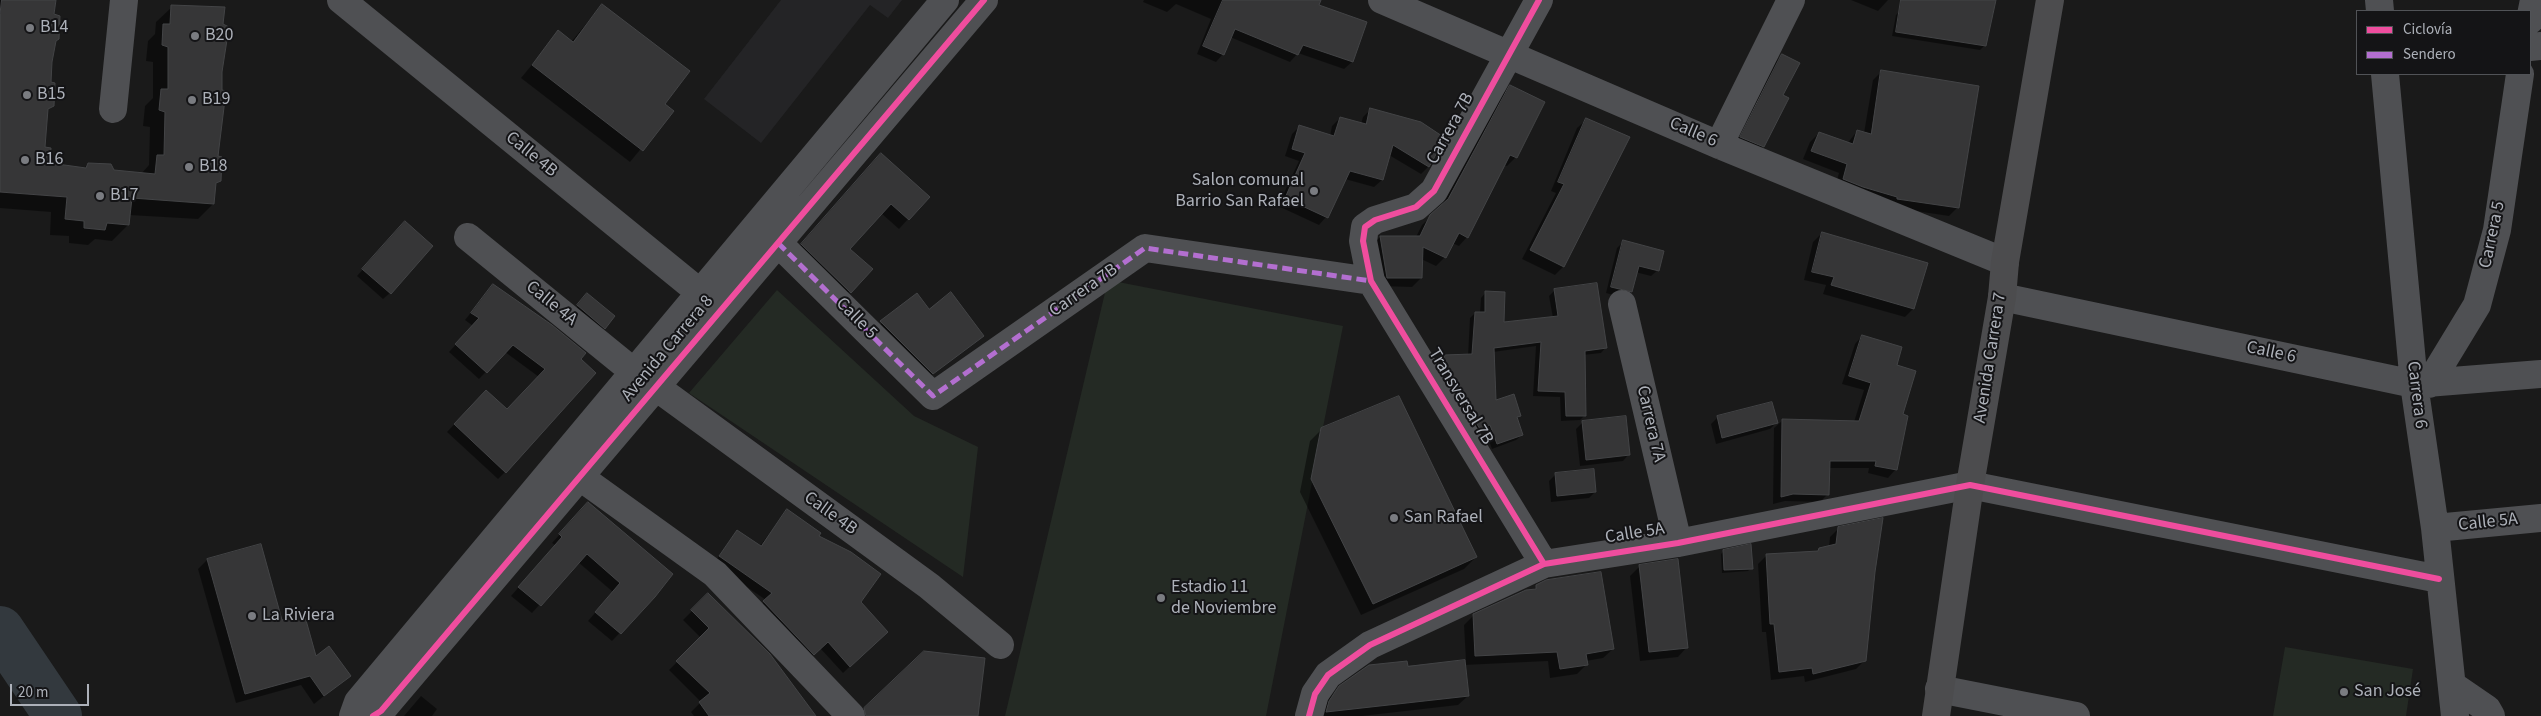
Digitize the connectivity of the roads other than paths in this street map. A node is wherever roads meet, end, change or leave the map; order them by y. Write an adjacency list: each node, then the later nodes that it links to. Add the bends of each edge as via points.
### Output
1 (124, 0): 14 (street)
2 (341, 0): 21 (street, Calle 4B)
3 (945, 0): 21 (street, Avenida Carrera 8)
4 (984, 0): 18 (street, Avenida Carrera 8)
5 (1382, 0): 11 (street, Calle 6)
6 (1539, 0): 11 (street, Carrera 7B)
7 (1792, 0): 15 (street)
8 (2050, 0): 19 (main road, Avenida Carrera 7)
9 (2534, 0): 10 (street)
10 (2531, 15)
11 (1509, 53): 15 (street, Calle 6); 17 (street, Carrera 7B, via 1434,191 1416,207 1370,223 1365,227)
12 (2385, 75): 27 (street, Carrera 6)
13 (2520, 75): 27 (street, Carrera 5, via 2497,230 2476,305)
14 (113, 109)
15 (1719, 144): 19 (street, Calle 6)
16 (468, 237): 26 (street, Calle 4A)
17 (1363, 241): 20 (street, Transversal 7B)
18 (778, 243): 24 (street, Avenida Carrera 8); 28 (street, Calle 5)
19 (2006, 262): 22 (main road, Avenida Carrera 7)
20 (1371, 281): 28 (street, Carrera 7B, via 1145,248); 34 (street, Transversal 7B)
21 (700, 294): 24 (street, Calle 4B); 26 (street, Avenida Carrera 8)
22 (2002, 297): 27 (street, Calle 6); 30 (main road, Avenida Carrera 7)
23 (1622, 304): 33 (street, Carrera 7A)
24 (721, 310): 26 (street, Avenida Carrera 8)
25 (2541, 374): 27 (street, Calle 6)
26 (645, 379): 29 (street, Avenida Carrera 8); 36 (street, Calle 4B, via 929,586); 39 (street, Avenida Carrera 8, via 358,702)
27 (2421, 384): 32 (street, Carrera 6)
28 (933, 396)
29 (580, 477): 40 (street, Avenida Carrera 8, via 381,711); 41 (street, via 716,574)
30 (1970, 485): 33 (street, Calle 5A); 35 (street); 38 (main road, Avenida Carrera 7)
31 (2541, 518): 32 (street, Calle 5A)
32 (2435, 528): 35 (street, Carrera 6)
33 (1678, 543): 34 (street, Calle 5A)
34 (1544, 564): 42 (street, Calle 5A, via 1370,646 1328,675 1315,694)
35 (2439, 579): 37 (street, Carrera 6)
36 (1000, 645)
37 (2452, 685): 45 (street, Carrera 6); 46 (street, via 2487,709)
38 (1939, 689): 43 (main road, Avenida Carrera 7); 44 (street)
39 (353, 716)
40 (373, 716)
41 (851, 716)
42 (1309, 716)
43 (1936, 716)
44 (2076, 716)
45 (2455, 716)
46 (2491, 716)

